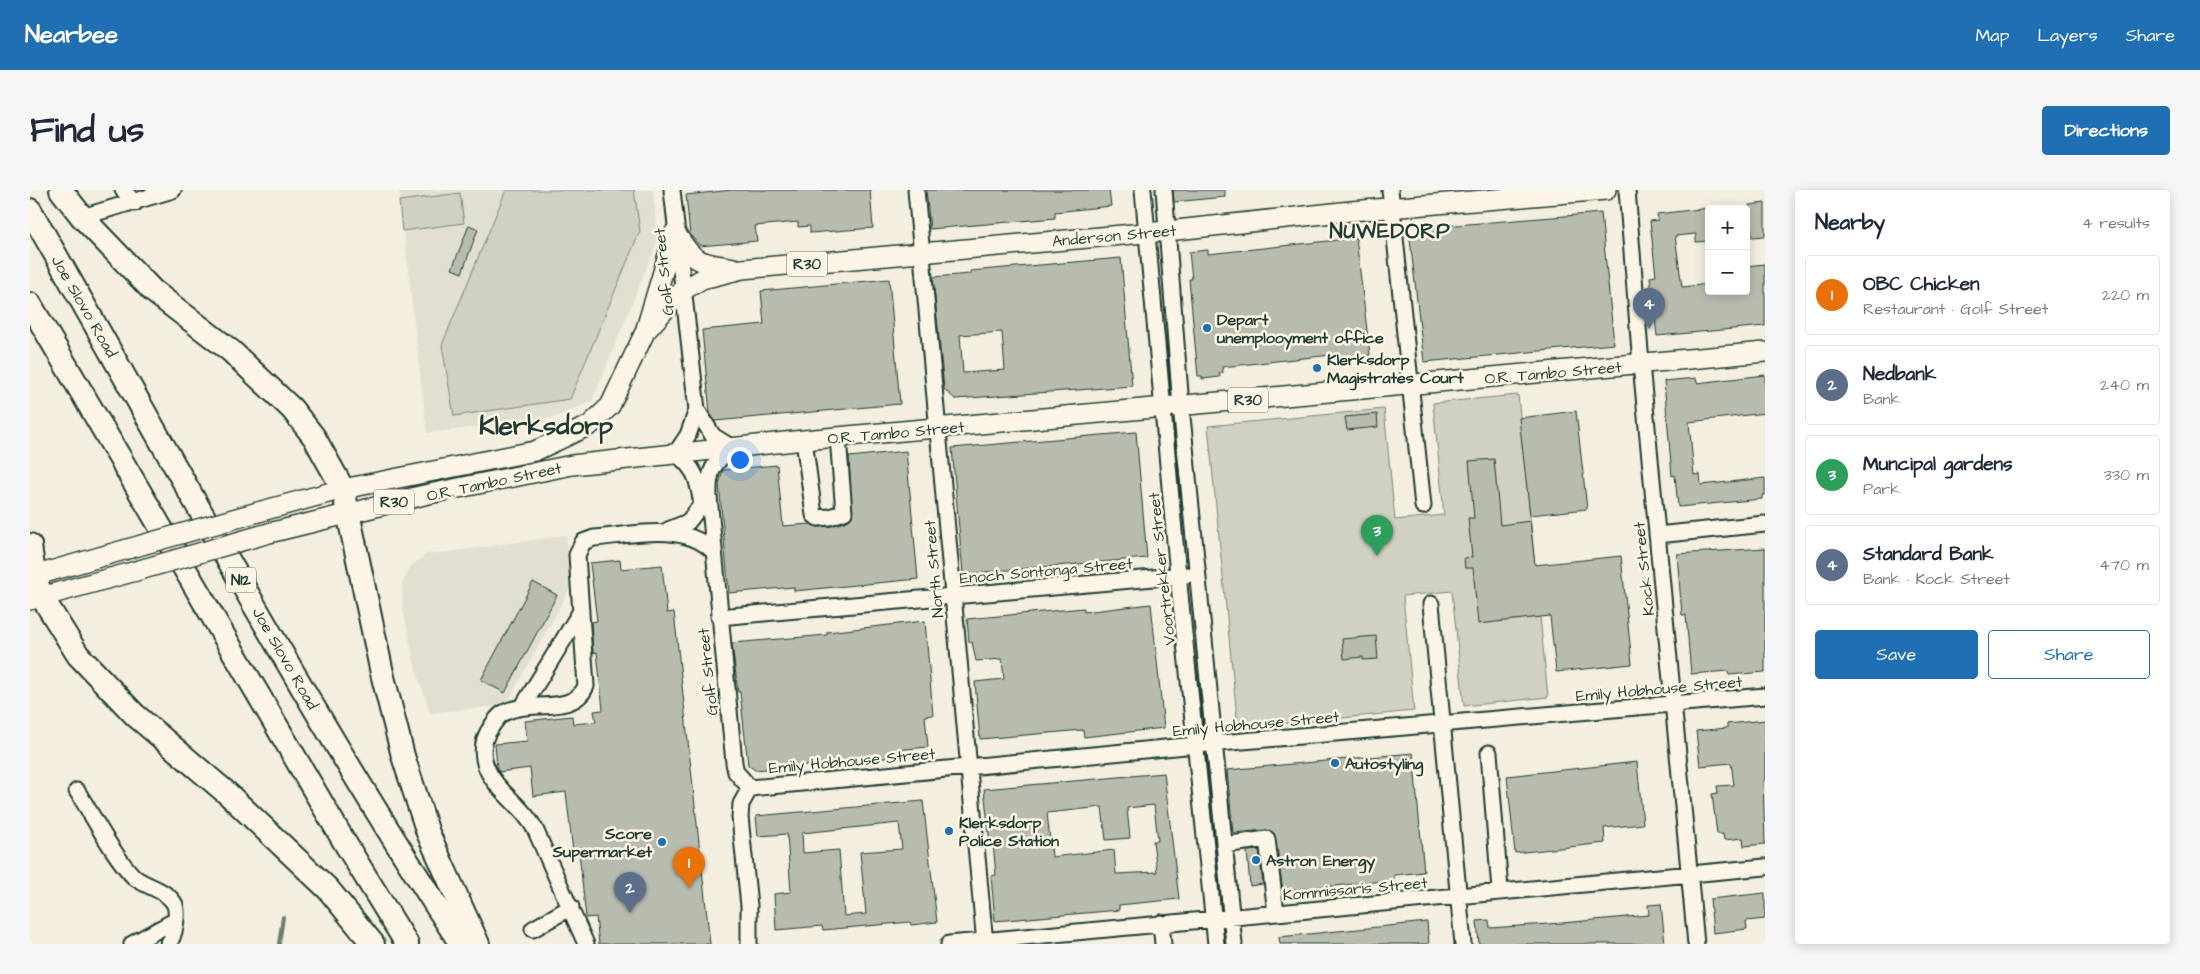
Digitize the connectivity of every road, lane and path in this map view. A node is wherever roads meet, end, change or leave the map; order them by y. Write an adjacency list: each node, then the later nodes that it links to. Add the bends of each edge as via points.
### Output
1 (61, 190): 13 (highway)
2 (123, 190): 11 (street)
3 (173, 190): 11 (street)
4 (672, 190): 15 (street, Golf Street)
5 (916, 190): 17 (street, North Street)
6 (1143, 190): 16 (street, Voortrekker Street)
7 (1164, 190): 14 (street)
8 (1606, 190): 10 (main road, Anderson Street / R30)
9 (1627, 190): 23 (street, Kock Street)
10 (1391, 199): 14 (main road, Anderson Street / R30); 24 (street)
11 (135, 203): 13 (street)
12 (30, 210): 76 (highway, Joe Slovo Road / N12, via 323,723 402,854)
13 (82, 217): 33 (highway, via 153,291 230,351 292,409 314,437)
14 (1167, 231): 16 (main road, Anderson Street / R30); 25 (street)
15 (675, 232): 18 (main road, via 691,256 703,263); 19 (street, Golf Street); 21 (main road)
16 (1147, 232): 17 (main road, Anderson Street / R30); 26 (street, Voortrekker Street)
17 (921, 253): 18 (main road, Anderson Street / R30); 28 (street, North Street)
18 (742, 269): 19 (main road, Anderson Street / R30, via 702,279)
19 (682, 291): 21 (main road, Anderson Street / R30); 27 (street, Golf Street)
20 (30, 304): 75 (highway, N12)
21 (645, 332): 33 (main road, O.R. Tambo Street / R30, via 610,406 590,425 565,438 535,451)
22 (1765, 352): 23 (main road, O.R. Tambo Street / R30)
23 (1641, 364): 24 (main road, O.R. Tambo Street / R30); 38 (street, Kock Street)
24 (1410, 385): 25 (main road, O.R. Tambo Street / R30); 34 (street)
25 (1182, 406): 26 (main road, O.R. Tambo Street / R30); 42 (street)
26 (1162, 407): 28 (main road, O.R. Tambo Street / R30); 41 (street, Voortrekker Street)
27 (697, 410): 31 (street, Golf Street, via 713,436); 32 (street, Golf Street, via 688,435)
28 (938, 428): 29 (main road, O.R. Tambo Street / R30); 44 (street, North Street)
29 (838, 437): 30 (main road, O.R. Tambo Street / R30); 30 (street, via 844,512 824,518 814,515)
30 (804, 440): 31 (main road, O.R. Tambo Street / R30)
31 (731, 447): 32 (main road, O.R. Tambo Street / R30); 40 (street, Golf Street, via 715,463 708,477)
32 (676, 453): 35 (main road, O.R. Tambo Street / R30, via 546,470); 37 (street, via 692,466 702,504 688,522)
33 (343, 489): 35 (highway); 43 (main road, O.R. Tambo Street / R30, bridge)
34 (1423, 506)
35 (349, 513): 45 (main road, O.R. Tambo Street / R30, bridge); 77 (highway, via 403,756 428,833)
36 (1765, 524): 38 (street)
37 (655, 534): 40 (street, via 693,536); 47 (street, via 594,538 583,542 577,555)
38 (1657, 535): 50 (street, Kock Street)
39 (30, 545): 43 (highway)
40 (712, 550): 48 (street, Golf Street)
41 (1178, 575): 42 (street, Enoch Sontonga Street); 44 (street, Enoch Sontonga Street); 54 (street, Voortrekker Street)
42 (1198, 575): 53 (street)
43 (32, 576): 45 (highway)
44 (952, 596): 48 (street, Enoch Sontonga Street); 56 (street, North Street)
45 (36, 598): 74 (highway, via 78,655 108,688 228,794 328,890)
46 (1432, 604): 52 (street)
47 (581, 611): 51 (street); 51 (street, via 584,691 568,702)
48 (719, 617): 57 (street, Golf Street, via 734,763 736,772)
49 (1765, 696): 50 (street, Emily Hobhouse Street)
50 (1674, 705): 52 (street, Emily Hobhouse Street); 61 (street, Kock Street)
51 (523, 706): 64 (street, via 500,715 486,736 483,757 495,783 527,813)
52 (1443, 726): 53 (street, Emily Hobhouse Street); 63 (street)
53 (1213, 744): 54 (street, Emily Hobhouse Street); 59 (street)
54 (1196, 745): 56 (street, Emily Hobhouse Street); 67 (street, Voortrekker Street)
55 (1489, 753): 62 (street)
56 (968, 767): 57 (street, Emily Hobhouse Street); 71 (street, North Street)
57 (750, 788): 79 (street, via 741,804 740,817 749,906)
58 (77, 791): 68 (street, via 135,877 171,900 176,912)
59 (1224, 845): 65 (street, via 1267,840); 66 (street)
60 (1765, 867): 61 (street, Kommissaris Street)
61 (1689, 873): 62 (street, Kommissaris Street); 85 (street, Kock Street)
62 (1500, 890): 63 (street, Kommissaris Street)
63 (1459, 896): 65 (street, Kommissaris Street); 84 (street)
64 (571, 907): 70 (street); 78 (street)
65 (1276, 913): 66 (street, Kommissaris Street)
66 (1230, 916): 67 (street, Kommissaris Street); 83 (street)
67 (1214, 918): 69 (street, Kommissaris Street); 82 (street, Voortrekker Street)
68 (174, 921): 72 (street); 73 (street, via 174,934)
69 (1161, 923): 71 (street, Kommissaris Street); 81 (street)
70 (533, 929)
71 (985, 942): 80 (street, Kommissaris Street)
72 (132, 944)
73 (168, 944)
74 (373, 944)
75 (407, 944)
76 (462, 944)
77 (478, 944)
78 (586, 944)
79 (749, 944)
80 (949, 944)
81 (1162, 944)
82 (1216, 944)
83 (1234, 944)
84 (1463, 944)
85 (1696, 944)

